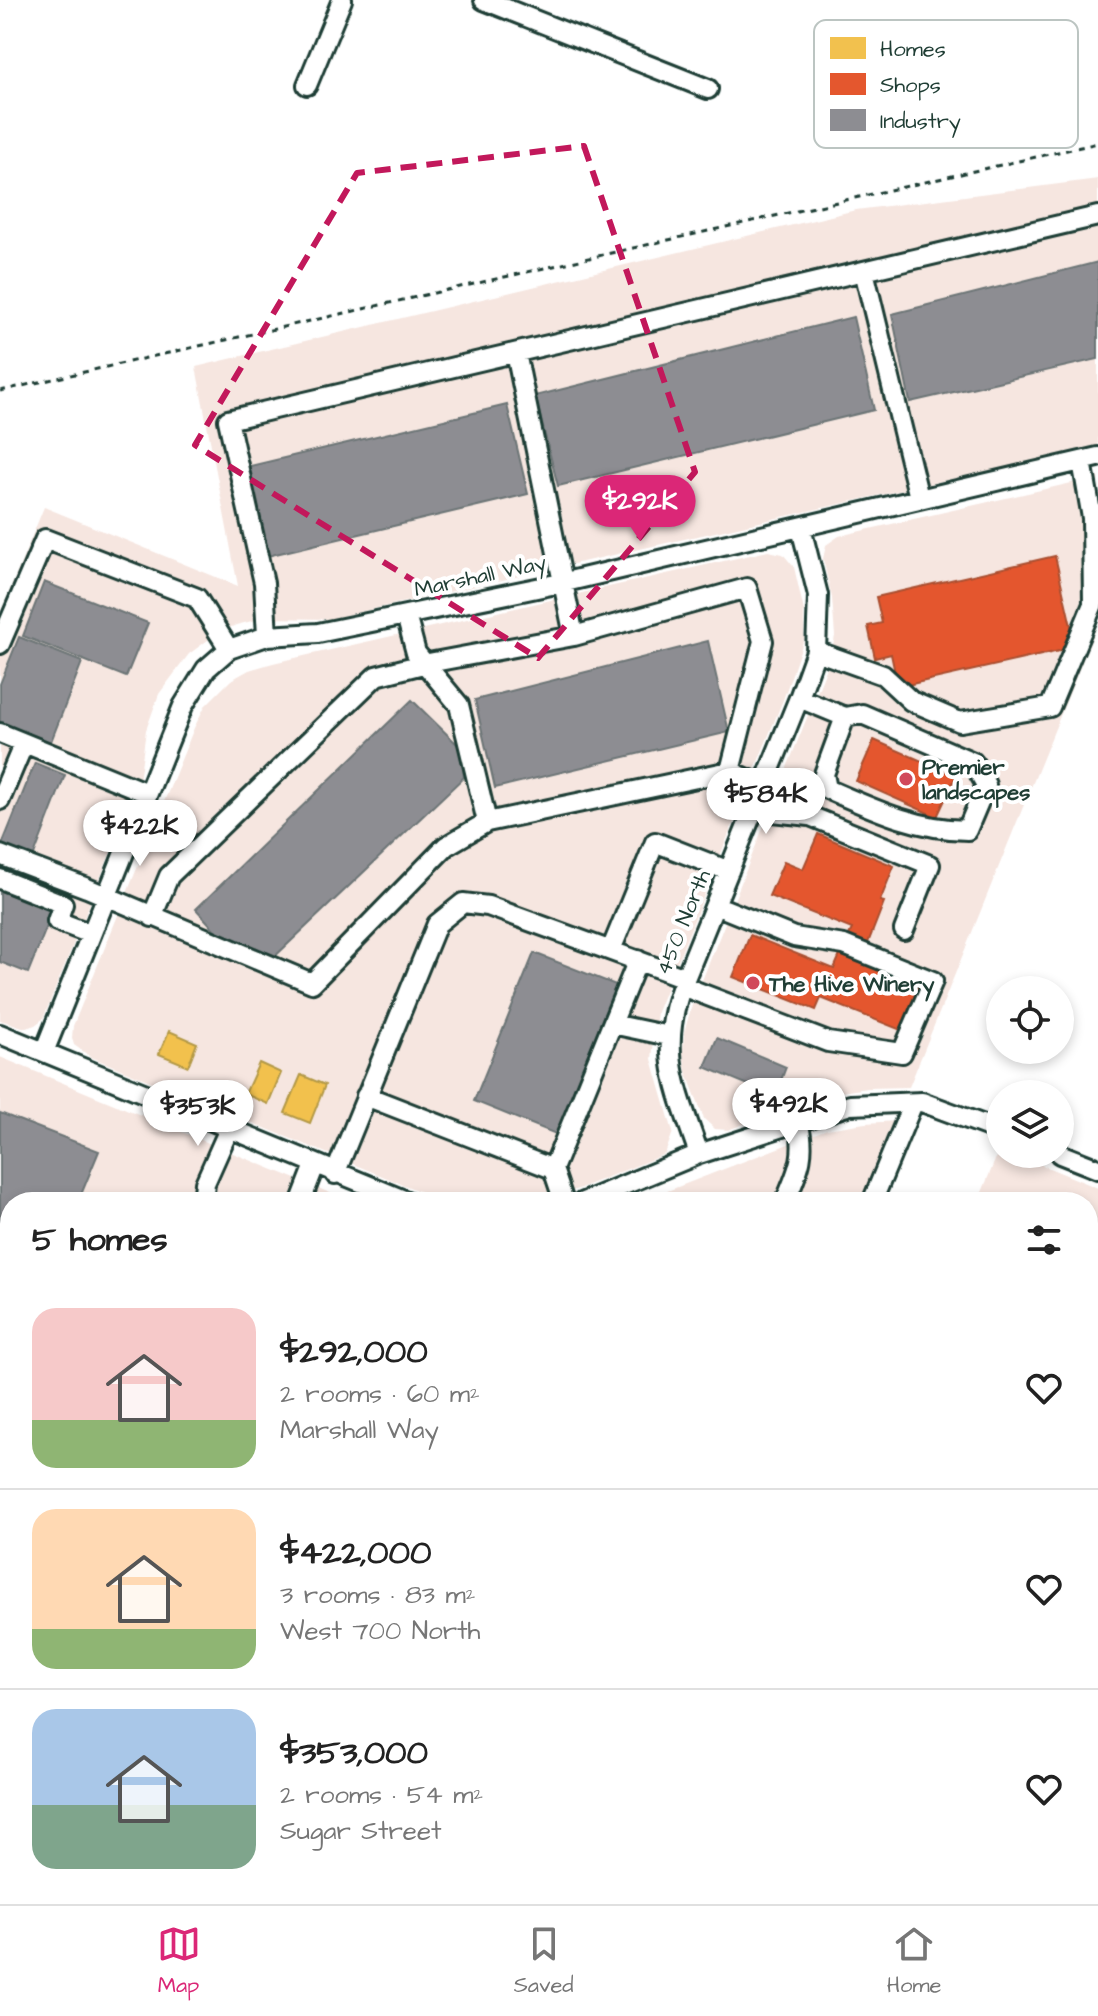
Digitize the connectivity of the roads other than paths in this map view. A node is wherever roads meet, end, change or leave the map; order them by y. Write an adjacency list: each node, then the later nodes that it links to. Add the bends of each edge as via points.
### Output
1 (342, 0): 3 (street)
2 (484, 0): 4 (street)
3 (307, 85)
4 (708, 89)
5 (1098, 216): 6 (street)
6 (864, 271): 7 (street); 9 (street)
7 (516, 353): 11 (street); 13 (street, via 228,420 264,583)
8 (1090, 459): 9 (street, Marshall Way); 17 (street, via 1093,604 1050,707 960,722 911,701 883,675)
9 (919, 498): 10 (street, Marshall Way)
10 (801, 528): 11 (street, Marshall Way); 17 (street, 450 North, via 818,595)
11 (561, 583): 12 (street, Marshall Way); 14 (street)
12 (406, 615): 13 (street, Marshall Way, via 318,633); 18 (street)
13 (267, 636): 16 (street, Marshall Way)
14 (574, 636): 18 (street); 23 (street, via 747,588 763,641)
15 (0, 644): 16 (street, via 45,539 197,598)
16 (229, 649): 25 (street, Marshall Way, via 206,669 183,706)
17 (816, 651): 19 (street, 450 North)
18 (423, 664): 28 (street, via 459,705); 34 (street, via 376,676 169,876)
19 (799, 698): 20 (street); 24 (street, 450 North)
20 (845, 717): 20 (street, via 824,774 827,789 891,817 967,830 986,785 973,762 862,714)
21 (0, 733): 22 (street)
22 (24, 743): 25 (street); 26 (street)
23 (730, 771): 24 (street); 28 (street)
24 (764, 786): 27 (street, 450 North)
25 (147, 793): 32 (street, Marshall Way)
26 (0, 800)
27 (756, 805): 30 (street, 450 North); 35 (street, via 810,816 930,865)
28 (487, 822): 34 (street, via 446,846 312,983)
29 (0, 855): 32 (street)
30 (729, 871): 33 (street, 450 North); 37 (street, via 655,842)
31 (0, 879): 36 (street, via 63,904 57,921)
32 (106, 896): 34 (street); 36 (street, Marshall Way)
33 (715, 905): 39 (street, 450 North); 39 (street, via 794,937 844,945 933,981 902,1053 828,1042)
34 (152, 917)
35 (904, 930)
36 (91, 934): 43 (street, Marshall Way)
37 (611, 950): 38 (street); 44 (street, via 488,906 463,903 437,924)
38 (638, 960): 39 (street); 40 (street)
39 (684, 982): 42 (street, 450 North)
40 (612, 1024): 42 (street); 52 (street)
41 (0, 1034): 43 (street)
42 (669, 1036): 49 (street, 450 North, via 671,1072)
43 (44, 1052): 48 (street)
44 (366, 1096): 52 (street); 54 (street)
45 (913, 1103): 46 (street, via 850,1105); 47 (street); 61 (street)
46 (798, 1121): 49 (street); 60 (street, via 804,1143)
47 (986, 1126)
48 (229, 1129): 51 (street); 55 (street)
49 (699, 1154): 59 (street)
50 (1074, 1160): 53 (street)
51 (315, 1165): 54 (street); 56 (street)
52 (553, 1169): 58 (street)
53 (1098, 1169)
54 (335, 1174): 57 (street)
55 (204, 1192)
56 (304, 1192)
57 (383, 1192)
58 (561, 1192)
59 (607, 1192)
60 (789, 1192)
61 (876, 1192)

